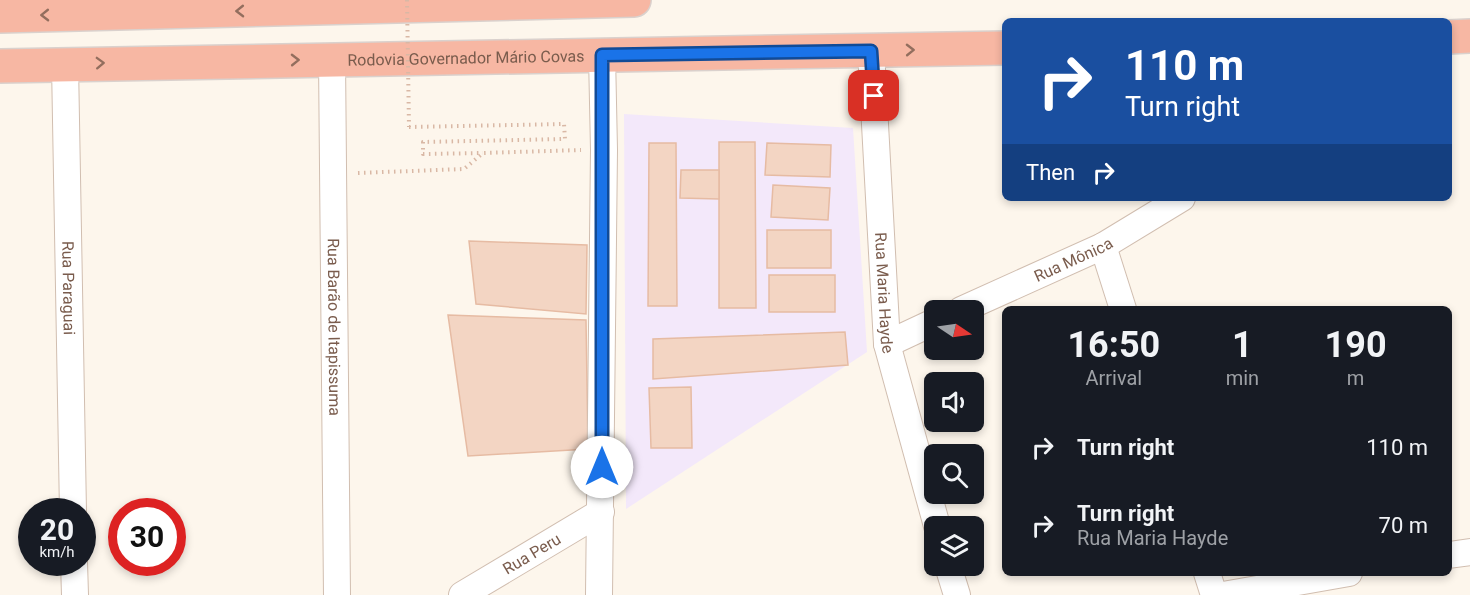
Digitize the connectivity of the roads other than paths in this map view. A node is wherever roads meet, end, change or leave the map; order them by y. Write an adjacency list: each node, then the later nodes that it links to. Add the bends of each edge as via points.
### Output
1 (614, 0): 2 (highway)
2 (334, 4): 3 (highway, one-way to 3)
3 (0, 16)
4 (1470, 36): 5 (highway)
5 (1452, 37)
6 (1002, 48): 7 (highway, Rodovia Governador Mário Covas, one-way to 6)
7 (871, 51): 8 (highway, Rodovia Governador Mário Covas); 17 (street, Rua Maria Hayde)
8 (602, 55): 9 (highway, Rodovia Governador Mário Covas); 19 (street)
9 (332, 59): 10 (highway, Rodovia Governador Mário Covas, one-way to 9); 28 (street, Rua Barão de Itapissuma)
10 (65, 64): 11 (highway, Rodovia Governador Mário Covas); 18 (street, Rua Paraguai)
11 (0, 66)
12 (1177, 201): 13 (street, Rua Mônica)
13 (1103, 246): 14 (street, Rua Mônica); 15 (street)
14 (983, 300)
15 (1122, 306)
16 (924, 327): 17 (street)
17 (887, 344): 20 (street, Rua Maria Hayde)
18 (73, 498)
19 (601, 512): 29 (street, Rua Peru); 30 (street)
20 (934, 516)
21 (1470, 552): 22 (street)
22 (1452, 555)
23 (74, 576): 27 (street)
24 (951, 576): 31 (street)
25 (1209, 576): 32 (street)
26 (1332, 576): 32 (street)
27 (75, 595)
28 (337, 595)
29 (462, 595)
30 (599, 595)
31 (957, 595)
32 (1224, 595)

